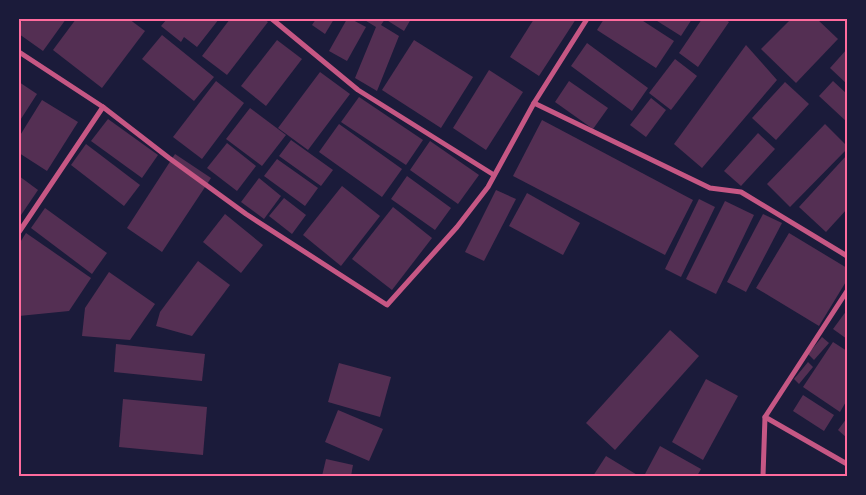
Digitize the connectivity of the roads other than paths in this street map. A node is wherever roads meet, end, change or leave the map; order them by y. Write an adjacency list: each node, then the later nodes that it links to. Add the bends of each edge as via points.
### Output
1 (272, 19): 6 (street, via 358,90)
2 (587, 19): 4 (street)
3 (19, 52): 5 (street)
4 (534, 103): 6 (street); 8 (street, via 710,188 741,192)
5 (103, 107): 6 (street, via 246,214 387,305 457,227); 7 (street)
6 (494, 175)
7 (19, 232)
8 (847, 256)
9 (847, 291): 10 (street)
10 (765, 417): 11 (street); 12 (street)
11 (847, 464)
12 (763, 476)

